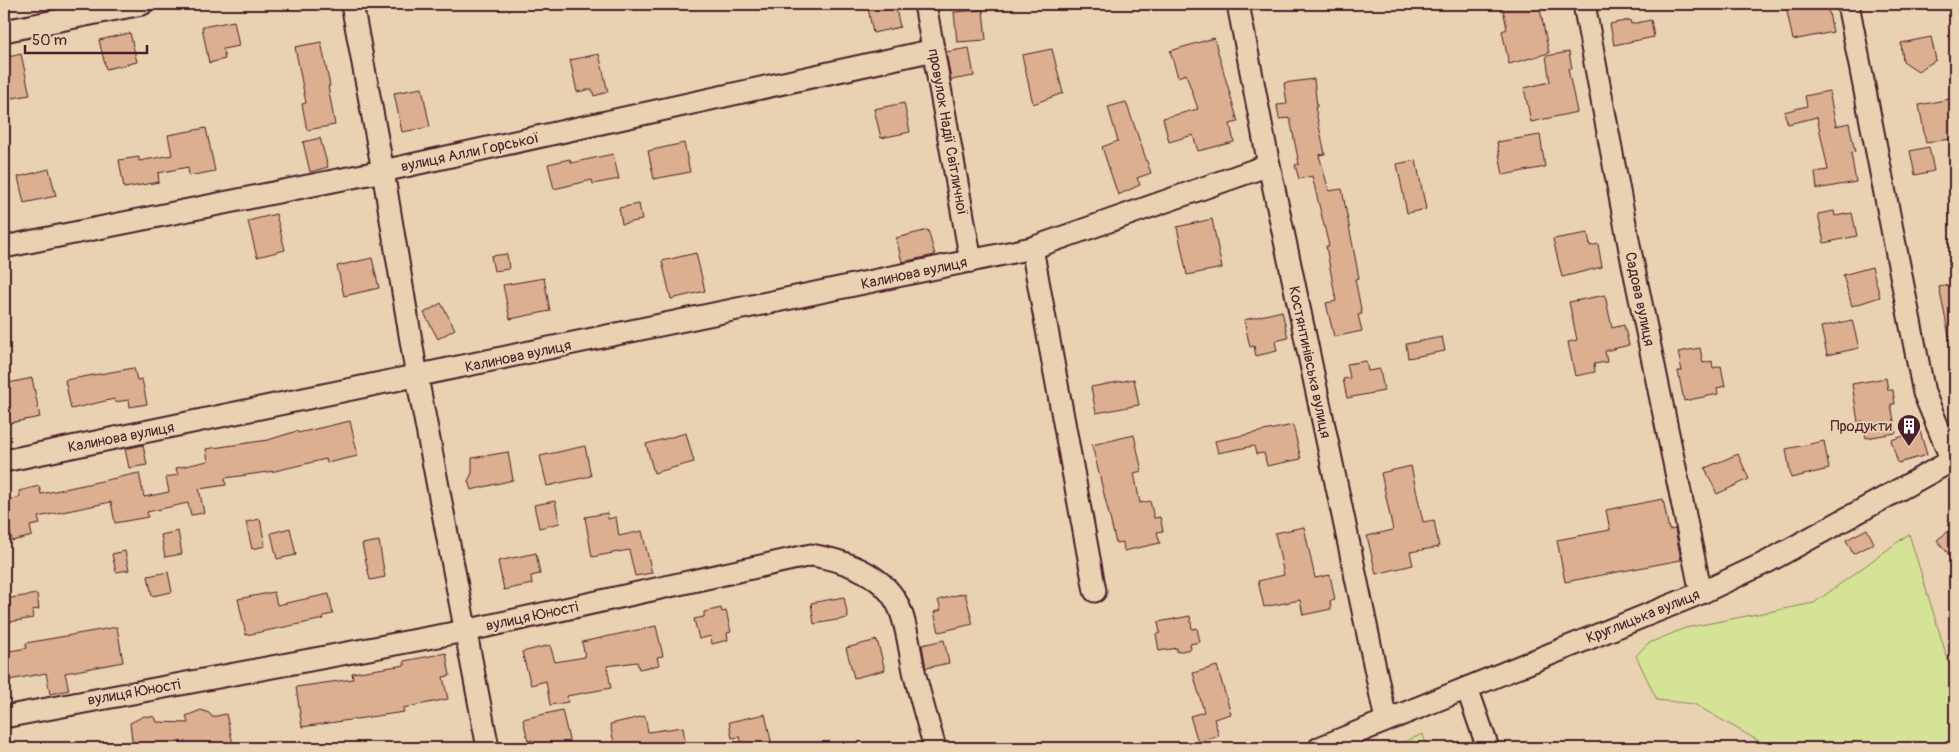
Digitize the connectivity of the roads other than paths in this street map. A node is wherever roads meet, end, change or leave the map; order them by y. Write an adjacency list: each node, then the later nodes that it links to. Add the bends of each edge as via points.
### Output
1 (142, 4): 7 (street)
2 (352, 4): 10 (street)
3 (925, 4): 8 (street, провулок Надії Світличної)
4 (1238, 4): 9 (street, Костянтинівська вулиця)
5 (1584, 4): 18 (street, Садова вулиця, via 1630,250)
6 (1848, 4): 15 (street, via 1924,393)
7 (4, 30)
8 (934, 50): 10 (street, вулиця Алли Горської); 13 (street, провулок Надії Світличної)
9 (1269, 165): 12 (street, Калинова вулиця); 22 (street, Костянтинівська вулиця)
10 (383, 172): 11 (street, вулиця Алли Горської); 14 (street)
11 (4, 247)
12 (1032, 248): 13 (street, Калинова вулиця); 17 (street)
13 (971, 261): 14 (street, Калинова вулиця)
14 (417, 377): 16 (street, Калинова вулиця); 19 (street)
15 (1954, 460): 18 (street, Круглицька вулиця, via 1767,562)
16 (4, 461)
17 (1095, 591)
18 (1701, 592): 20 (street, Круглицька вулиця)
19 (465, 631): 21 (street, вулиця Юності); 23 (street); 24 (street, вулиця Юності, via 811,555 840,560 861,569 886,588 902,613)
20 (1467, 688): 22 (street, Круглицька вулиця); 26 (street)
21 (4, 716)
22 (1386, 720): 25 (street, Круглицька вулиця)
23 (488, 748)
24 (935, 748)
25 (1319, 748)
26 (1488, 748)

